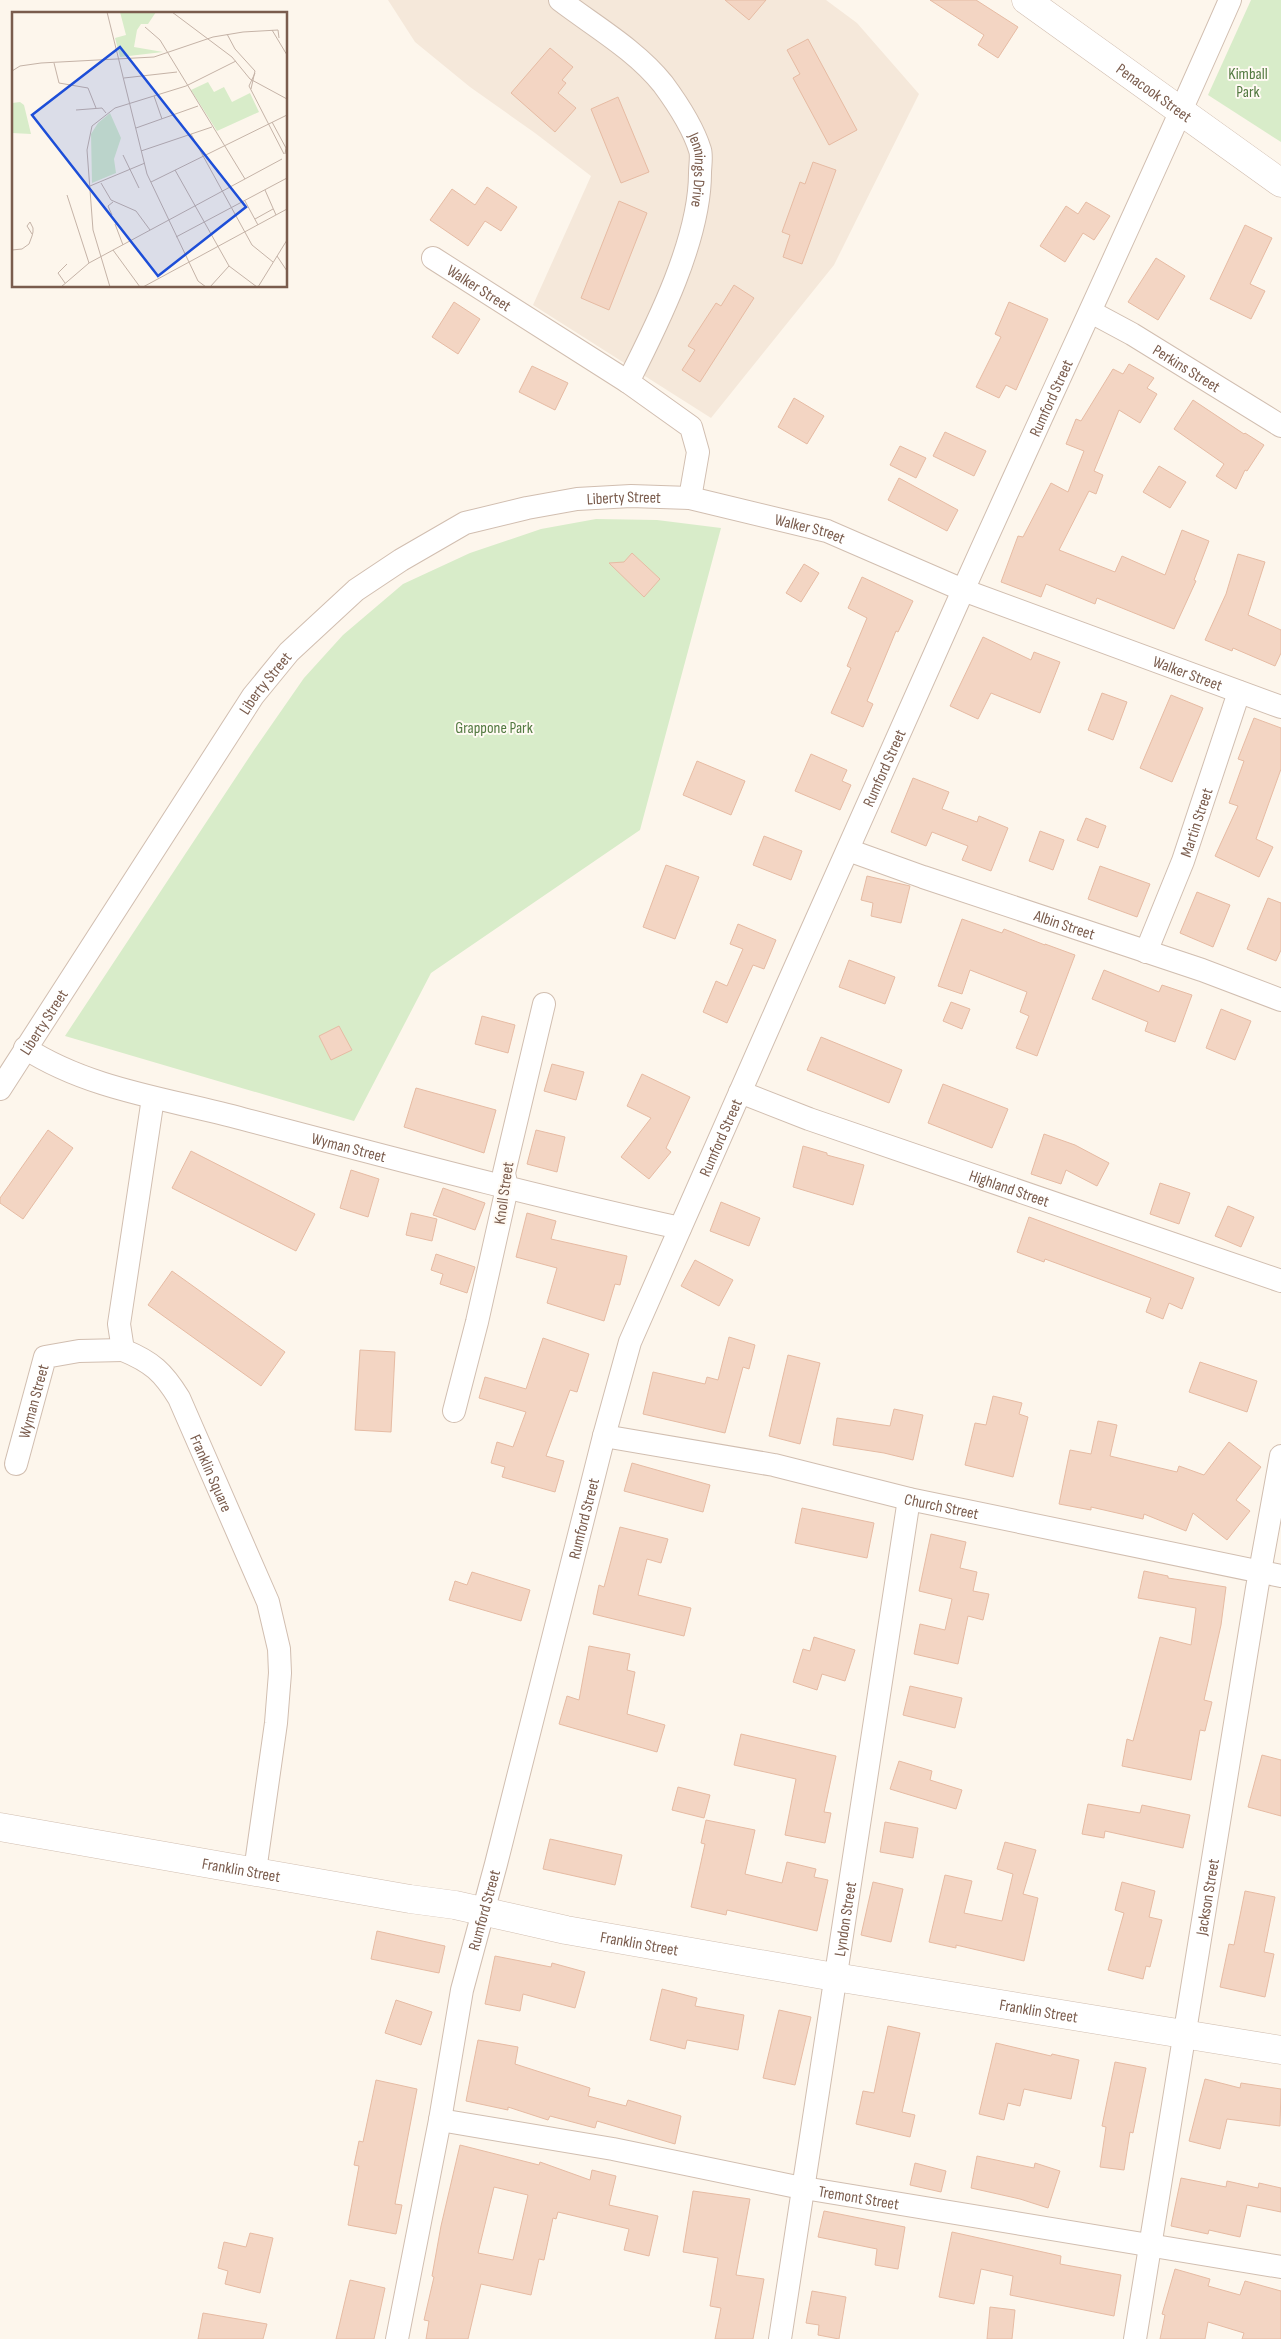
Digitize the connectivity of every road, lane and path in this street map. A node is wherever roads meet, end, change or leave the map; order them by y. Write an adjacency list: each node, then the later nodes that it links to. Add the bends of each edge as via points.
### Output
1 (560, 0): 8 (street, Jennings Drive, via 622,45 662,83 701,151 700,192 688,239 664,309)
2 (1026, 0): 4 (street, Penacook Street)
3 (1230, 0): 4 (street, Rumford Street)
4 (1182, 110): 5 (street, Penacook Street); 7 (street, Rumford Street)
5 (1281, 183)
6 (433, 258): 8 (street, Walker Street)
7 (1091, 312): 9 (street, Perkins Street); 11 (street, Rumford Street)
8 (628, 382): 10 (street, Walker Street, via 691,427 698,452)
9 (1281, 426)
10 (690, 498): 11 (street, Walker Street, via 827,531); 18 (street, Liberty Street, via 577,498 465,523 356,590 289,652 253,696)
11 (963, 590): 12 (street, Walker Street); 14 (street, Rumford Street)
12 (1239, 692): 13 (street, Walker Street); 15 (street, Martin Street, via 1183,861)
13 (1281, 707)
14 (848, 850): 15 (street, Albin Street); 20 (street, Rumford Street)
15 (1146, 952): 16 (street, Albin Street)
16 (1281, 1000)
17 (544, 1004): 22 (street, Knoll Street, via 504,1172)
18 (25, 1048): 19 (street, Liberty Street); 21 (street, Wyman Street, via 49,1063)
19 (0, 1089)
20 (740, 1092): 23 (street, Rumford Street); 24 (street, Highland Street, via 809,1119)
21 (153, 1098): 22 (street, Wyman Street); 25 (street, via 119,1324)
22 (506, 1188): 23 (street, Wyman Street); 26 (street, Knoll Street, via 478,1322)
23 (680, 1228): 27 (street, Rumford Street, via 630,1342)
24 (1281, 1281)
25 (123, 1350): 29 (street, Wyman Street, via 79,1351 46,1357); 33 (street, Franklin Square, via 144,1359 166,1376 179,1398 268,1602 279,1649 280,1673)
26 (454, 1411)
27 (604, 1436): 30 (street, Church Street, via 774,1465); 34 (street, Rumford Street)
28 (1281, 1456): 31 (street, Jackson Street)
29 (16, 1464)
30 (909, 1499): 31 (street, Church Street); 35 (street, Lyndon Street)
31 (1271, 1574): 36 (street, Jackson Street)
32 (0, 1827): 33 (street, Franklin Street)
33 (255, 1870): 34 (street, Franklin Street)
34 (482, 1911): 35 (street, Franklin Street, via 566,1930); 38 (street, Rumford Street, via 462,1990)
35 (837, 1978): 36 (street, Franklin Street); 39 (street, Lyndon Street)
36 (1186, 2034): 37 (street, Franklin Street); 40 (street, Jackson Street)
37 (1281, 2050)
38 (440, 2120): 39 (street, Tremont Street, via 613,2149); 42 (street, Rumford Street)
39 (804, 2188): 40 (street, Tremont Street); 43 (street, Lyndon Street)
40 (1150, 2246): 41 (street, Tremont Street); 44 (street, Jackson Street)
41 (1281, 2267)
42 (397, 2339)
43 (780, 2339)
44 (1135, 2339)

